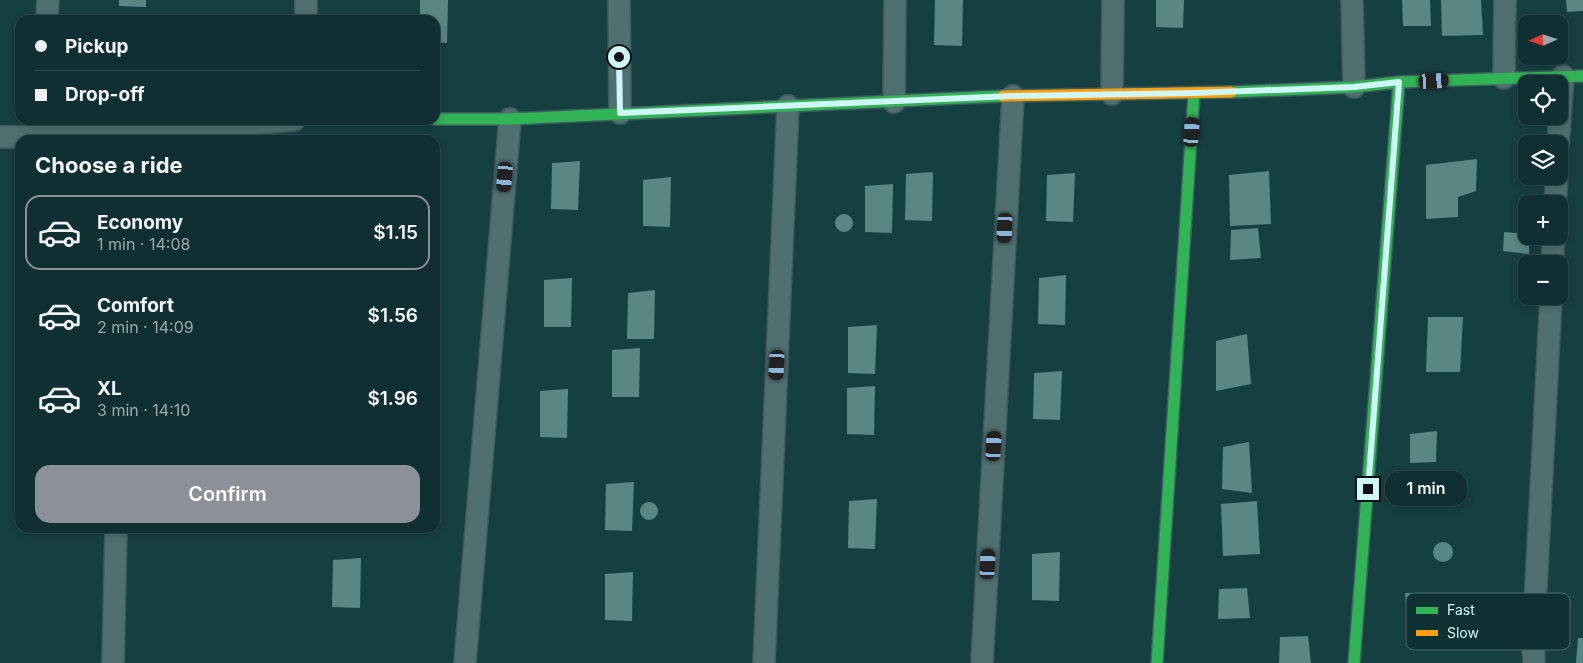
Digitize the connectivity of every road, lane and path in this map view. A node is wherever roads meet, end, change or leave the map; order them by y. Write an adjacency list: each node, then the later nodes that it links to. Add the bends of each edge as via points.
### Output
1 (48, 0): 8 (street)
2 (306, 0): 9 (street)
3 (619, 0): 19 (street)
4 (895, 0): 17 (street)
5 (1113, 0): 15 (street)
6 (1352, 0): 13 (street)
7 (1505, 0): 11 (street)
8 (47, 15)
9 (306, 15)
10 (1573, 76): 11 (street); 26 (street)
11 (1504, 78): 12 (street)
12 (1399, 82): 13 (street); 37 (street)
13 (1354, 87): 14 (street)
14 (1194, 93): 15 (street); 36 (street)
15 (1112, 94): 16 (street)
16 (1012, 96): 17 (street); 35 (street)
17 (894, 102): 18 (street)
18 (788, 106): 19 (street); 34 (street)
19 (620, 113): 21 (street)
20 (440, 119): 21 (street)
21 (510, 119): 33 (street)
22 (247, 125): 25 (street)
23 (43, 128): 24 (street); 27 (street)
24 (100, 135)
25 (152, 135)
26 (1560, 135)
27 (0, 137)
28 (1551, 305): 30 (street)
29 (116, 533): 32 (street)
30 (1536, 593)
31 (1533, 650): 38 (street)
32 (113, 663)
33 (465, 663)
34 (764, 663)
35 (982, 663)
36 (1157, 663)
37 (1354, 663)
38 (1534, 663)

